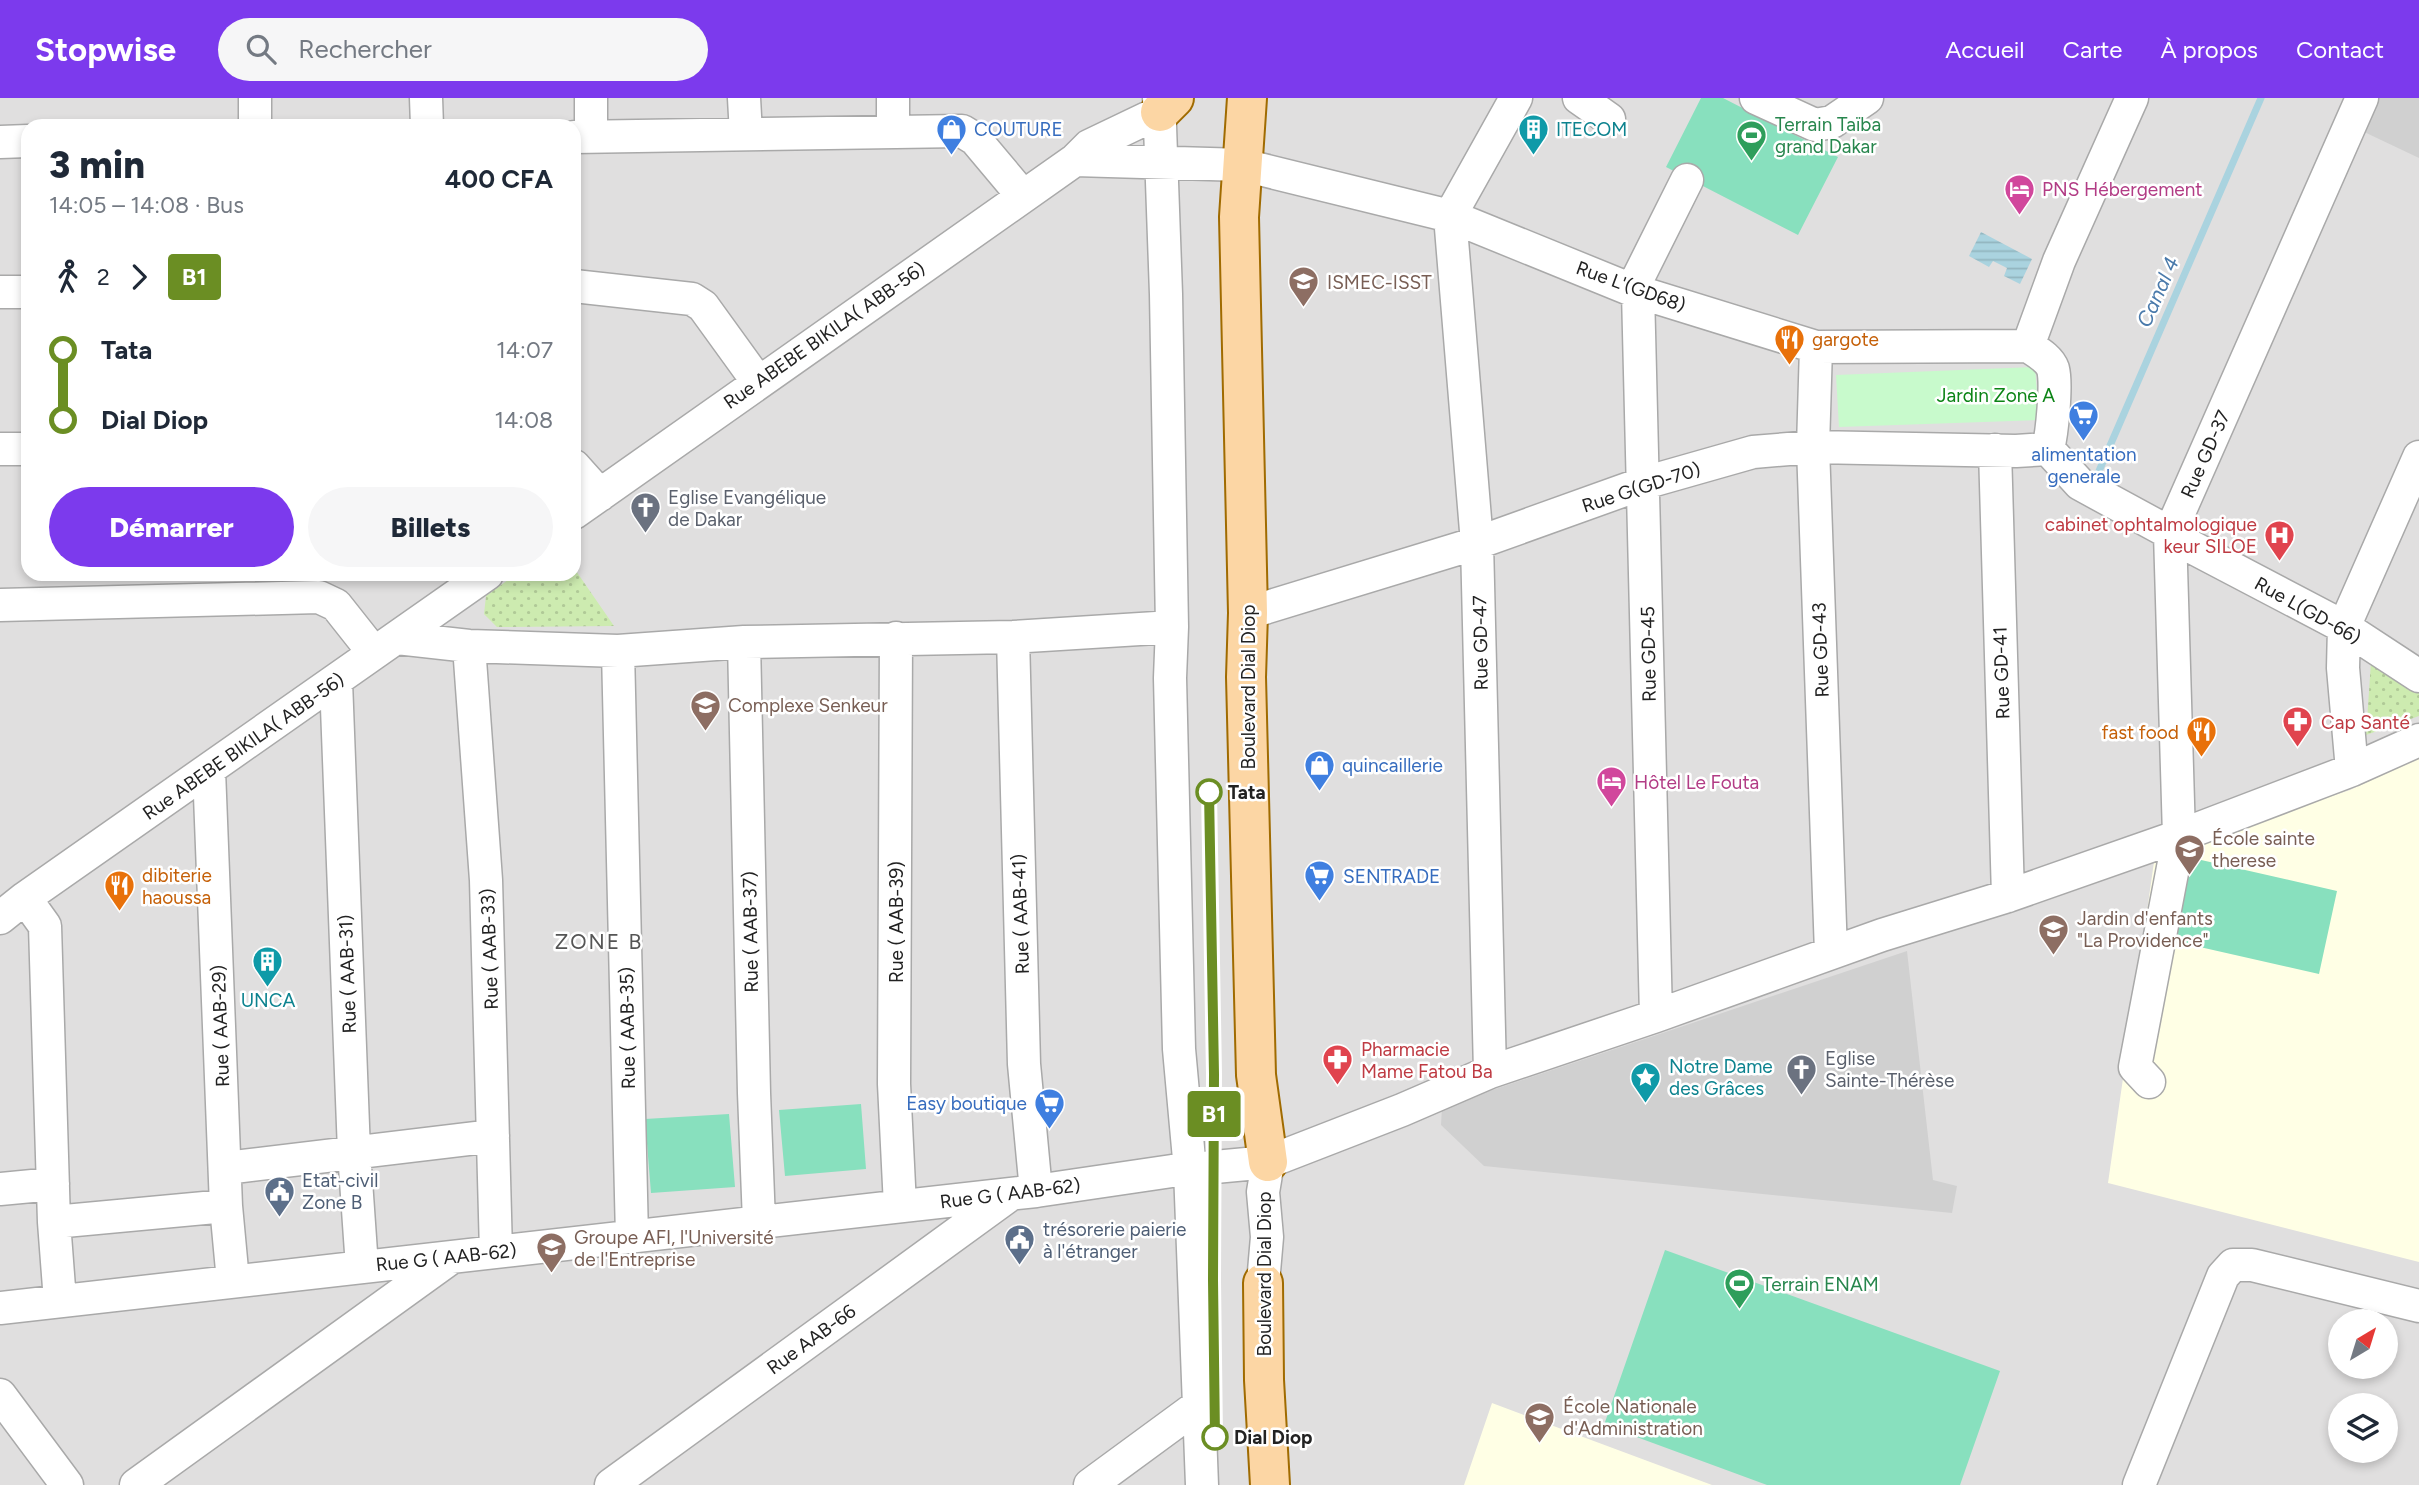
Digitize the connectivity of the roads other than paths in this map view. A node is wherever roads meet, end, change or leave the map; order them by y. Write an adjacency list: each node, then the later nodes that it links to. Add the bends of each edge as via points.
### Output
1 (255, 98): 14 (street)
2 (426, 98): 15 (street)
3 (591, 98): 19 (street)
4 (744, 98): 18 (street)
5 (892, 98): 17 (street)
6 (1247, 98): 24 (main road, Boulevard Dial Diop)
7 (1516, 98): 27 (street)
8 (1579, 98): 16 (street)
9 (1756, 98): 10 (street, via 1815,125 1832,122)
10 (1867, 98)
11 (2132, 98): 32 (street, via 2059,261)
12 (2362, 98): 45 (street, Rue GD-37)
13 (1164, 103): 22 (street, Rue ABEBE BIKILA( ABB-56), via 1089,146); 23 (street)
14 (255, 119)
15 (426, 119)
16 (1609, 119)
17 (893, 131): 18 (street); 26 (street, via 970,134)
18 (746, 134): 19 (street)
19 (582, 136)
20 (21, 141): 21 (street)
21 (0, 142)
22 (1075, 160): 23 (street); 26 (street, Rue ABEBE BIKILA( ABB-56))
23 (1162, 163): 24 (street); 50 (street)
24 (1243, 165): 27 (street, Rue L'(GD68)); 49 (main road, Boulevard Dial Diop, via 1239,218)
25 (1687, 180): 29 (street)
26 (1022, 195): 34 (street, Rue ABEBE BIKILA( ABB-56))
27 (1450, 216): 29 (street, Rue L'(GD68)); 46 (street, Rue GD-47)
28 (581, 287): 34 (street, via 692,299 703,306)
29 (1635, 291): 33 (street, Rue L'(GD68)); 42 (street, Rue GD-45)
30 (0, 292): 31 (street)
31 (21, 292)
32 (2028, 346): 33 (street, Rue L'(GD68)); 38 (street, via 2047,359 2053,370)
33 (1816, 347): 35 (street, Rue GD-43)
34 (758, 382): 43 (street, Rue ABEBE BIKILA( ABB-56))
35 (1813, 447): 39 (street, Rue G(GD-70)); 42 (street, Rue G(GD-70), via 1753,452); 67 (street, Rue GD-43)
36 (0, 449): 37 (street)
37 (21, 449)
38 (2048, 449): 39 (street, Rue G(GD-70)); 45 (street, Rue L(GD-66), via 2080,484)
39 (1995, 450): 64 (street, Rue GD-41)
40 (2419, 457): 51 (street)
41 (581, 474): 43 (street)
42 (1644, 483): 46 (street, Rue G(GD-70)); 68 (street, Rue GD-45)
43 (600, 495): 44 (street, Rue ABEBE BIKILA( ABB-56))
44 (581, 508)
45 (2170, 533): 51 (street, Rue L(GD-66)); 63 (street, Rue GD-37)
46 (1477, 543): 49 (street, Rue G(GD-70)); 69 (street, Rue GD-47)
47 (477, 581): 55 (street, Rue ABEBE BIKILA( ABB-56))
48 (0, 605): 55 (street, via 319,597)
49 (1248, 613): 73 (main road, Boulevard Dial Diop, via 1256,1075)
50 (1172, 627): 53 (street); 75 (street, via 1179,1049)
51 (2344, 627): 58 (street, Rue L(GD-66)); 62 (street)
52 (896, 638): 53 (street); 54 (street); 80 (street, Rue ( AAB-39), via 894,1084)
53 (1013, 638): 78 (street, Rue ( AAB-41))
54 (744, 642): 57 (street); 82 (street, Rue ( AAB-37))
55 (386, 645): 56 (street); 59 (street, Rue ABEBE BIKILA( ABB-56))
56 (469, 646): 57 (street); 71 (street, Rue ( AAB-33), via 486,880)
57 (618, 651): 83 (street, Rue ( AAB-35))
58 (2419, 676)
59 (335, 681): 61 (street, Rue ABEBE BIKILA( ABB-56)); 72 (street, Rue ( AAB-31))
60 (2419, 740): 62 (street, Rue G ( AAB-62))
61 (209, 770): 65 (street, Rue ABEBE BIKILA( ABB-56)); 74 (street, Rue ( AAB-29))
62 (2352, 770): 63 (street, Rue G ( AAB-62))
63 (2179, 836): 64 (street, Rue G ( AAB-62)); 70 (street, Rue GD-37, via 2135,1067)
64 (2007, 896): 67 (street, Rue G ( AAB-62))
65 (25, 898): 66 (street, Rue ABEBE BIKILA( ABB-56)); 76 (street, via 46,926)
66 (0, 918)
67 (1831, 953): 68 (street, Rue G ( AAB-62))
68 (1656, 1016): 69 (street, Rue G ( AAB-62))
69 (1490, 1072): 73 (street, Rue G ( AAB-62))
70 (2149, 1082)
71 (493, 1136): 72 (street); 84 (street, Rue ( AAB-33))
72 (354, 1152): 74 (street); 86 (street, Rue ( AAB-31))
73 (1268, 1162): 75 (street, Rue G ( AAB-62)); 88 (street, Boulevard Dial Diop, via 1263,1192 1267,1237)
74 (226, 1168): 79 (street, Rue ( AAB-29))
75 (1190, 1170): 78 (street, Rue G ( AAB-62)); 93 (street)
76 (53, 1184): 77 (street); 81 (street)
77 (0, 1189)
78 (1024, 1192): 80 (street, Rue G ( AAB-62)); 96 (street, Rue AAB-66)
79 (226, 1206): 81 (street); 87 (street, Rue ( AAB-29))
80 (900, 1206): 82 (street, Rue G ( AAB-62))
81 (54, 1222): 89 (street)
82 (759, 1222): 83 (street, Rue G ( AAB-62))
83 (632, 1237): 84 (street, Rue G ( AAB-62))
84 (495, 1252): 85 (street, Rue G ( AAB-62))
85 (454, 1256): 86 (street, Rue G ( AAB-62)); 95 (street)
86 (362, 1267): 87 (street, Rue G ( AAB-62))
87 (233, 1281): 89 (street, Rue G ( AAB-62))
88 (1263, 1283): 99 (main road, Boulevard Dial Diop)
89 (60, 1301): 91 (street, Rue G ( AAB-62))
90 (2419, 1307): 100 (street, via 2252,1265 2233,1265 2223,1276)
91 (0, 1308)
92 (0, 1395): 94 (street)
93 (1199, 1405): 97 (street); 98 (street)
94 (67, 1485)
95 (136, 1485)
96 (611, 1485)
97 (1090, 1485)
98 (1202, 1485)
99 (1270, 1485)
100 (2139, 1485)

